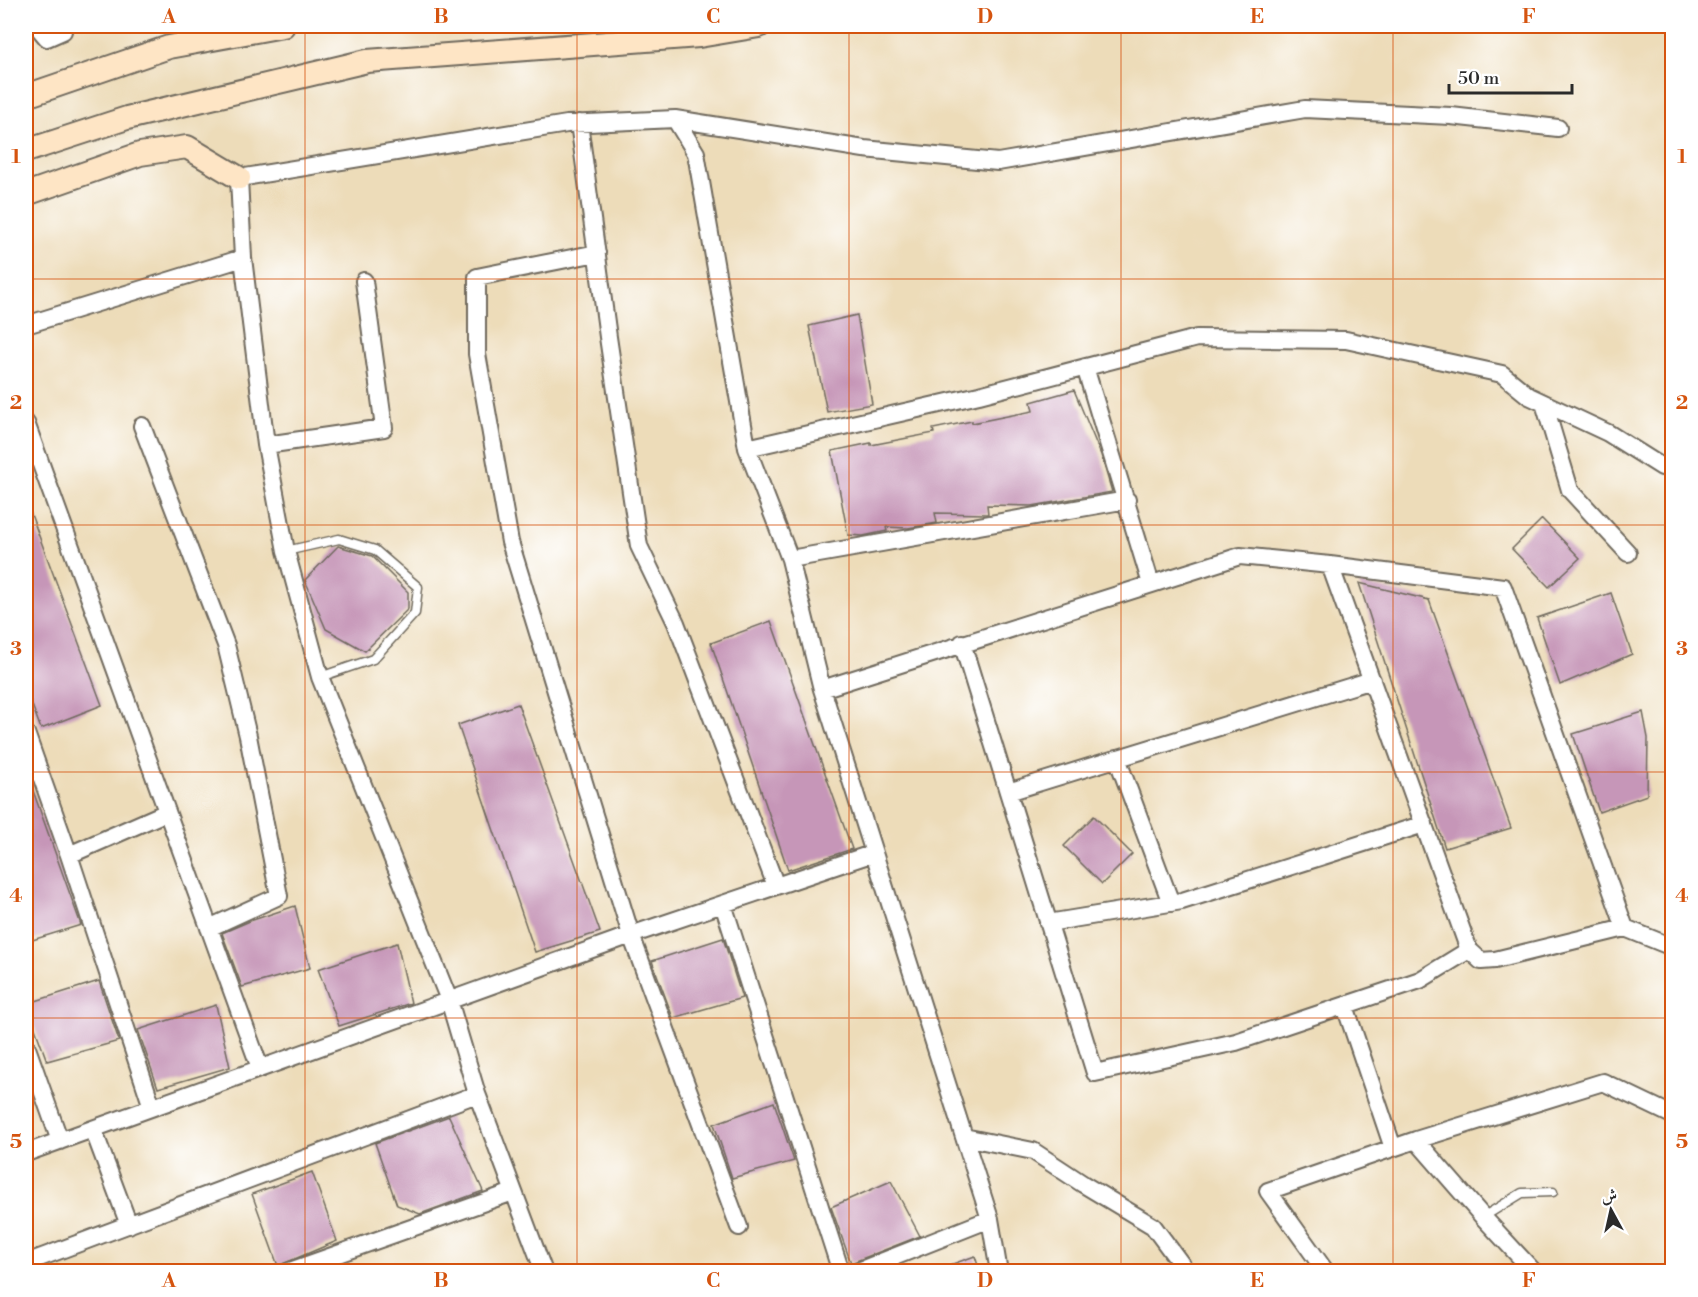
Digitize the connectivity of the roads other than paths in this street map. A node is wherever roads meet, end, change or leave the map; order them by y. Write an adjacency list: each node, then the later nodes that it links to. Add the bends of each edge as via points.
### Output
1 (37, 26): 2 (street, via 48,38 63,31)
2 (62, 26)
3 (283, 26): 5 (main road, via 169,47)
4 (759, 26): 9 (main road, via 699,36 367,61 127,118)
5 (26, 96)
6 (675, 118): 7 (street); 8 (street, via 864,149 998,162 1305,109 1451,116); 21 (street, via 696,153)
7 (579, 123): 10 (street); 12 (street)
8 (1558, 128)
9 (26, 151)
10 (239, 178): 11 (main road, via 187,147 140,154); 13 (street)
11 (26, 194)
12 (597, 253): 40 (street, via 639,546 676,623); 46 (street, via 477,277 477,354 510,542)
13 (243, 258): 15 (street); 20 (street)
14 (364, 281): 20 (street, via 384,428)
15 (26, 325)
16 (1085, 368): 17 (street, via 1197,338 1346,340 1503,374); 21 (street); 23 (street)
17 (1544, 403): 22 (street, via 1608,433 1662,467); 25 (street, via 1570,490)
18 (26, 423): 36 (street)
19 (142, 426): 44 (street, via 226,645 279,896)
20 (266, 445): 24 (street)
21 (747, 448): 26 (street)
22 (1672, 468)
23 (1126, 500): 26 (street); 28 (street)
24 (286, 551): 30 (street); 30 (lane, via 339,538 375,550 418,587 415,614 373,659)
25 (1629, 553)
26 (789, 559): 32 (street)
27 (1330, 565): 28 (street, via 1240,556); 31 (street); 45 (street, via 1503,587)
28 (1151, 584): 29 (street)
29 (962, 643): 32 (street); 35 (street)
30 (320, 678): 49 (street)
31 (1372, 680): 34 (street); 37 (street)
32 (822, 689): 38 (street)
33 (26, 732): 39 (street)
34 (1117, 758): 35 (street); 41 (street)
35 (1008, 792): 43 (street)
36 (167, 812): 39 (street); 44 (street)
37 (1424, 824): 41 (street); 48 (street)
38 (874, 853): 40 (street); 57 (street)
39 (69, 855): 54 (street)
40 (776, 886): 42 (street)
41 (1171, 903): 43 (street)
42 (723, 904): 46 (street); 72 (street)
43 (1048, 923): 50 (street, via 1095,1073 1236,1042)
44 (209, 928): 52 (street)
45 (1625, 928): 47 (street); 48 (street, via 1495,960 1481,961)
46 (631, 934): 49 (street); 67 (street)
47 (1672, 947)
48 (1469, 950): 50 (street, via 1420,980)
49 (449, 1000): 52 (street); 53 (street)
50 (1345, 1005): 60 (street)
51 (26, 1045): 59 (street)
52 (260, 1068): 54 (street)
53 (477, 1094): 62 (street); 66 (street)
54 (152, 1107): 56 (street)
55 (1672, 1115): 58 (street, via 1603,1082)
56 (93, 1129): 59 (street); 66 (street)
57 (964, 1137): 65 (street); 69 (street, via 1033,1151 1153,1226)
58 (1416, 1140): 60 (street); 64 (street)
59 (60, 1141): 61 (street)
60 (1393, 1148): 75 (street, via 1268,1191)
61 (26, 1153)
62 (513, 1192): 70 (street); 71 (street)
63 (1553, 1192): 64 (lane, via 1522,1193)
64 (1483, 1217): 76 (street)
65 (990, 1219): 73 (street); 74 (street)
66 (129, 1225): 68 (street)
67 (739, 1227)
68 (26, 1263)
69 (1180, 1269)
70 (292, 1271)
71 (544, 1272)
72 (841, 1272)
73 (856, 1272)
74 (999, 1272)
75 (1326, 1272)
76 (1533, 1272)

